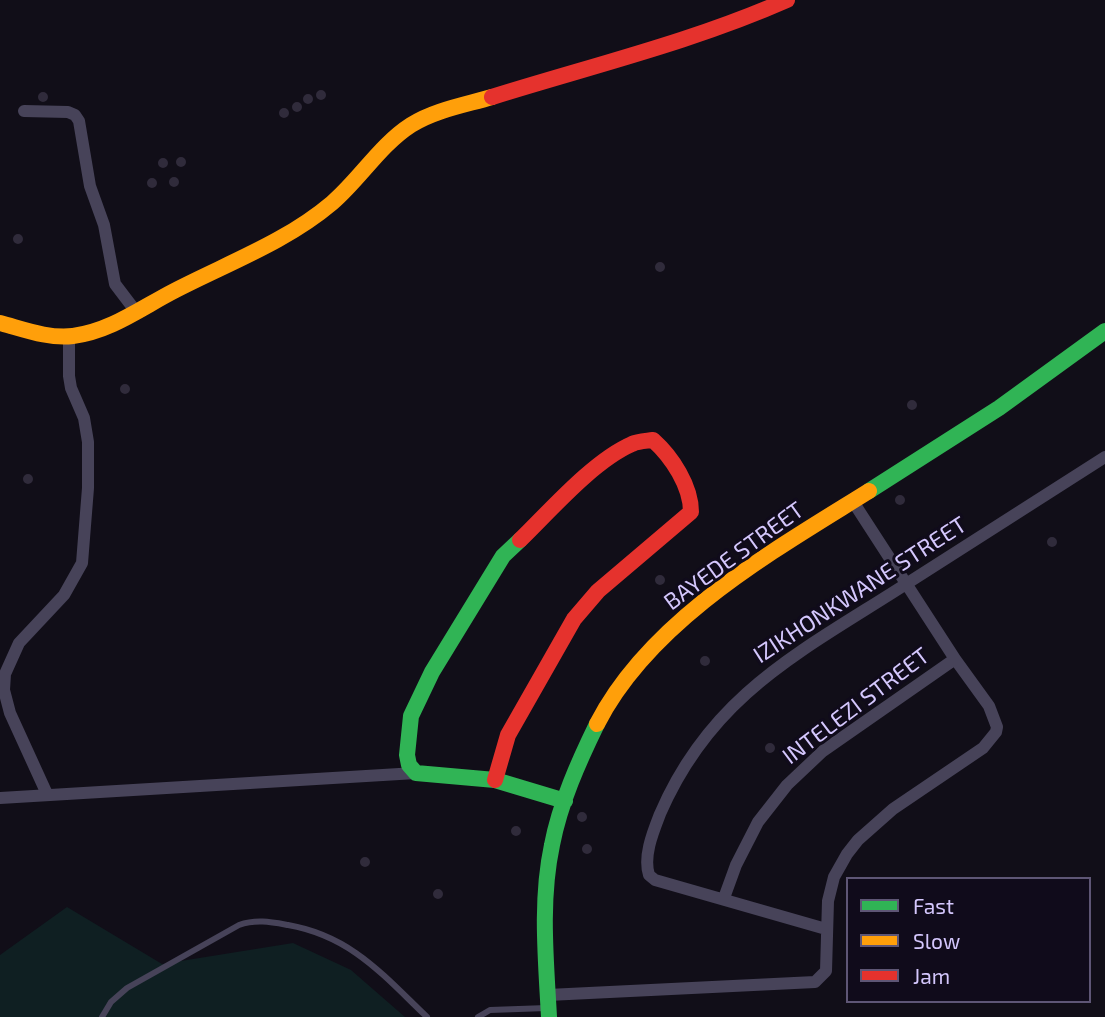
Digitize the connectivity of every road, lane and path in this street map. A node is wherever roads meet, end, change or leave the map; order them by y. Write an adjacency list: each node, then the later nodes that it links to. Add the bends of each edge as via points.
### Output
1 (787, 0): 3 (street, via 677,43 417,121 303,226)
2 (24, 111): 3 (street, via 68,112 79,121 115,284)
3 (137, 313): 6 (street, via 117,325)
4 (0, 323): 6 (street)
5 (1105, 331): 8 (street, BAYEDE STREET, via 1022,393)
6 (69, 336): 13 (street, via 71,388 88,442 82,563 64,595 19,643 4,682 10,713)
7 (1105, 457): 9 (street, IZIKHONKWANE STREET)
8 (852, 500): 9 (street); 15 (street, BAYEDE STREET, via 712,595 656,645 611,699)
9 (906, 584): 10 (street); 16 (street, IZIKHONKWANE STREET, via 773,669 696,747 668,796 651,841 648,873 655,880)
10 (955, 659): 16 (street, INTELEZI STREET, via 823,751 787,785 758,822); 17 (street, via 989,706 996,732 983,748 893,809 858,840 834,877)
11 (416, 773): 12 (street); 12 (street, via 407,755 411,716 432,672 503,556 585,478 634,443 653,440 680,478 691,512 598,591 574,619 508,735); 13 (street)
12 (495, 780): 15 (street)
13 (47, 794): 14 (street)
14 (0, 798)
15 (565, 801): 18 (street, BAYEDE STREET, via 547,874 544,913)
16 (724, 898): 17 (street)
17 (826, 929): 18 (street, via 826,971 809,984)
18 (549, 1007): 21 (lane, via 489,1010)
19 (102, 1017): 20 (lane, via 127,988 239,925 257,921 319,932 339,941 360,954)
20 (427, 1017)
21 (478, 1017)

